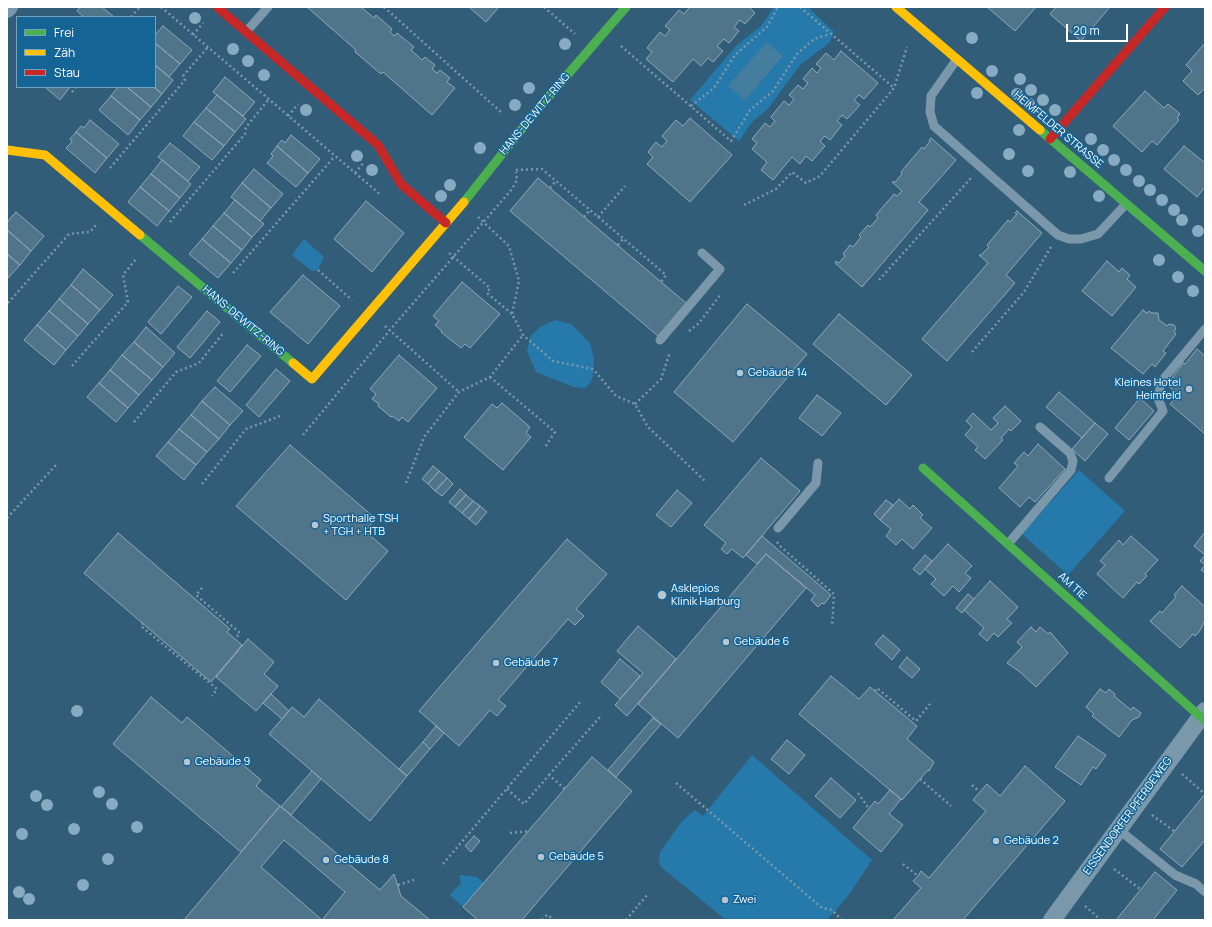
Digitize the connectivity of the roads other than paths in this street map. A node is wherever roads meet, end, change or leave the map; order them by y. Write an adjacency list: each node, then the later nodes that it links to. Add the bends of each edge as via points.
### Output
1 (9, 7): 7 (street)
2 (217, 7): 8 (street)
3 (268, 7): 8 (lane)
4 (626, 7): 13 (street, HANS-DEWITZ-RING, via 537,110)
5 (896, 7): 9 (street, HEIMFELDER STRASSE)
6 (1165, 7): 10 (street)
7 (7, 9)
8 (246, 32): 13 (street, via 378,145 390,161 401,184)
9 (957, 59): 10 (street, HEIMFELDER STRASSE); 12 (lane, via 931,96 931,118 934,126 1058,235 1069,239 1081,239 1098,234)
10 (1050, 139): 12 (street, HEIMFELDER STRASSE)
11 (7, 150): 13 (street, HANS-DEWITZ-RING, via 45,155 312,379)
12 (1126, 204): 15 (street, HEIMFELDER STRASSE)
13 (446, 223)
14 (702, 253): 17 (lane, via 720,269)
15 (1205, 271)
16 (1205, 329): 21 (lane, via 1160,382 1158,398 1163,412)
17 (660, 340)
18 (1040, 427): 23 (lane, via 1070,453 1073,461 1071,470)
19 (818, 464): 22 (lane, via 816,483)
20 (923, 468): 23 (street, AM TIE)
21 (1109, 478)
22 (778, 528)
23 (1008, 544): 24 (street, AM TIE)
24 (1204, 717): 25 (street, EISSENDORFER PFERDEWEG)
25 (1118, 829): 26 (lane, via 1175,875 1196,884); 27 (street, EISSENDORFER PFERDEWEG)
26 (1205, 892)
27 (1052, 920)

